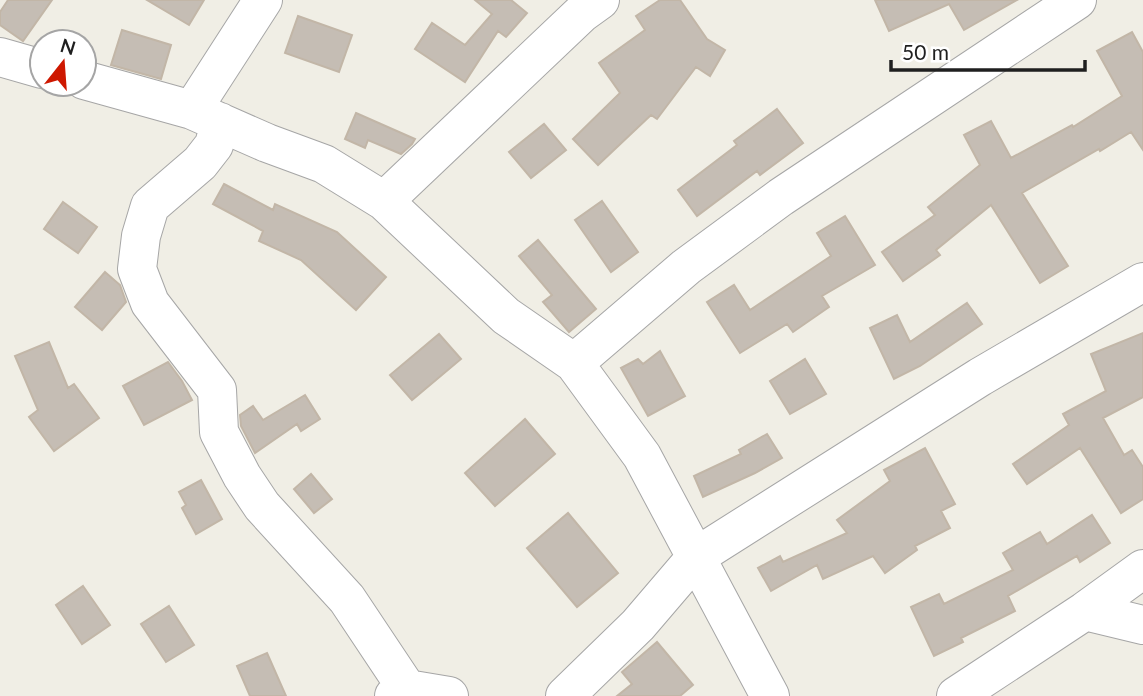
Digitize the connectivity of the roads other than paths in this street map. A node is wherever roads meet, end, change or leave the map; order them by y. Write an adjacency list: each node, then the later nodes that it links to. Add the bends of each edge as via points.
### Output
1 (263, 0): 7 (street)
2 (600, 0): 8 (street)
3 (1077, 0): 10 (street, via 780,197 686,267)
4 (0, 57): 5 (street)
5 (28, 65)
6 (98, 84): 7 (street)
7 (206, 116): 8 (street, via 324,164); 15 (street, via 214,145 150,206 137,269 150,303 217,390 219,432 242,476 262,506 347,599)
8 (384, 201): 10 (street, via 506,316)
9 (1143, 282): 11 (street, via 980,377)
10 (574, 363): 11 (street, via 642,456)
11 (697, 556): 17 (street, via 638,625); 18 (street)
12 (1143, 569): 13 (street)
13 (1085, 611): 14 (street); 19 (street)
14 (1143, 625)
15 (400, 693): 16 (street)
16 (449, 696)
17 (565, 696)
18 (771, 696)
19 (956, 696)

